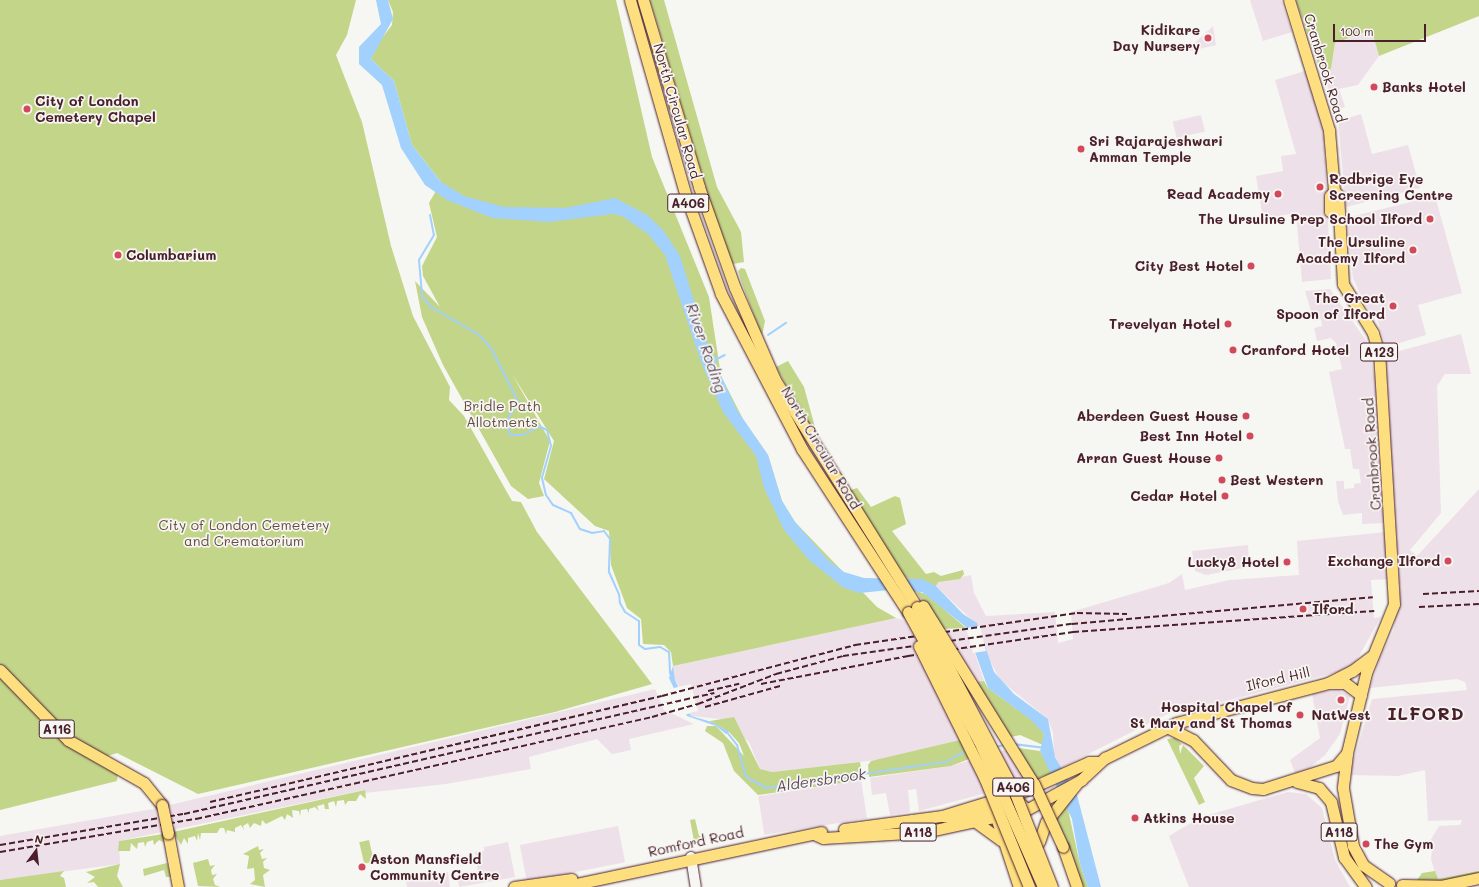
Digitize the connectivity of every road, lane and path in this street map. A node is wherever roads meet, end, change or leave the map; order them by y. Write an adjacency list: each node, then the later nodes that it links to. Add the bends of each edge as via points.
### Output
1 (630, 0): 4 (main road, North Circular Road / A406, via 686,196 721,294)
2 (643, 0): 4 (main road, North Circular Road / A406, via 701,194)
3 (1288, 1): 7 (main road, Cranbrook Road / A123, via 1327,117 1334,191 1338,195 1337,215 1343,284 1375,338 1383,388 1396,593 1391,615)
4 (777, 395): 5 (main road, North Circular Road / A406); 6 (main road, North Circular Road / A406)
5 (891, 564): 37 (main road, North Circular Road / A406, bridge, via 964,692 1015,793); 38 (main road, A406, bridge, via 933,620 1034,784 1063,847)
6 (881, 572): 35 (main road, A406, bridge, via 985,779); 36 (main road, North Circular Road / A406, bridge, via 908,612 979,741)
7 (1372, 656): 9 (main road, Ilford Hill / A118, via 1352,671); 10 (main road, Cranbrook Road / A123)
8 (0, 670): 30 (main road, A116, bridge, via 68,740 144,783 162,805)
9 (1328, 683): 10 (main road, A118, via 1345,683); 11 (main road, Ilford Hill / A118)
10 (1361, 695): 14 (main road, A118)
11 (1199, 716): 12 (main road, Ilford Hill / A118); 13 (main road, via 1192,726)
12 (1169, 728): 13 (main road, A118); 15 (main road, Ilford Hill / A118)
13 (1193, 740): 16 (main road, A118, via 1236,783 1252,788)
14 (1347, 753): 16 (main road, A118, via 1336,766); 28 (main road, A118, via 1344,779 1357,859)
15 (1098, 762): 17 (main road, Ilford Hill / A118); 18 (main road, Ilford Hill / A118, via 1089,762)
16 (1294, 781): 39 (main road, A118, via 1323,790 1331,802 1344,857)
17 (1077, 783): 19 (main road, Ilford Hill / A118); 23 (main road, via 1042,829)
18 (992, 810): 19 (main road, A118, via 1018,801); 20 (main road, Romford Road / A118); 21 (main road, Romford Road / A118, via 958,818 942,816 823,831); 22 (main road, A406)
19 (1026, 810): 23 (main road, A406)
20 (976, 822): 21 (main road, Romford Road / A118, via 925,832 823,838); 22 (main road)
21 (816, 835): 24 (main road, Romford Road / A118)
22 (1001, 840): 34 (main road, A406)
23 (1039, 842): 37 (main road, A406)
24 (691, 857): 26 (main road, Romford Road / A118); 33 (main road)
25 (1479, 878): 29 (main road, A118, via 1441,886)
26 (583, 881): 27 (main road, Romford Road / A118); 32 (main road, Romford Road / A118)
27 (544, 885): 31 (main road, Romford Road / A118)
28 (1386, 885): 29 (main road, A118)
29 (1403, 886)
30 (178, 887)
31 (514, 887)
32 (562, 887)
33 (696, 887)
34 (1019, 887)
35 (1029, 887)
36 (1043, 887)
37 (1053, 887)
38 (1077, 887)
39 (1366, 887)

